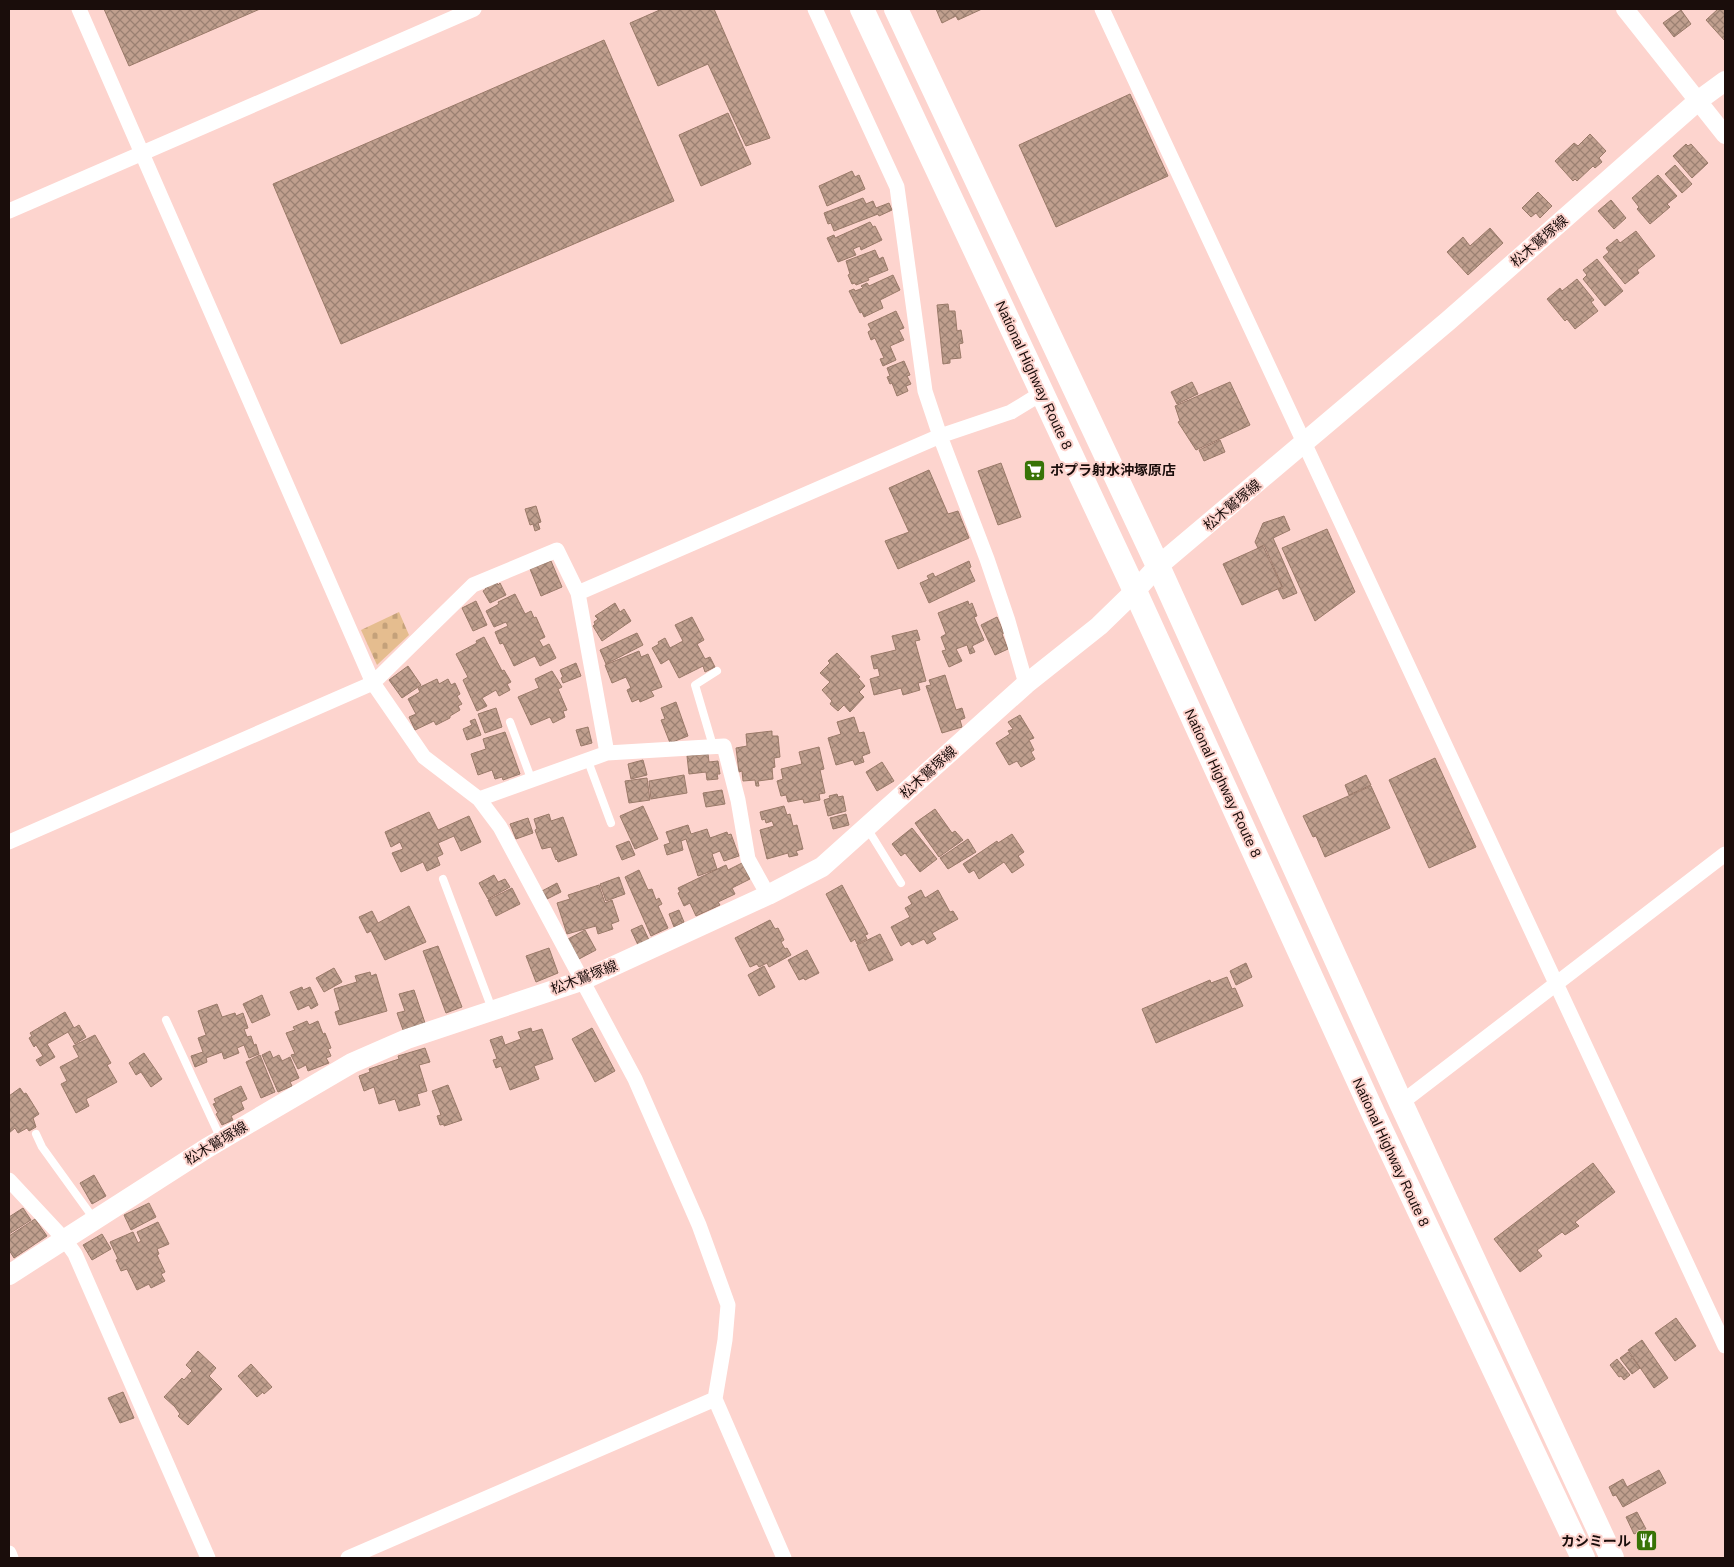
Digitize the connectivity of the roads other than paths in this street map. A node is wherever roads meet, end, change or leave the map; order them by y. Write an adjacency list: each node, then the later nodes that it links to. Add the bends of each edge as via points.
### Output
1 (79, 9): 13 (street)
2 (474, 9): 13 (street)
3 (815, 9): 16 (street, via 897,187 925,392)
4 (860, 9): 15 (highway, National Highway Route 8)
5 (896, 9): 12 (highway)
6 (907, 9): 12 (highway)
7 (1102, 9): 17 (street)
8 (1625, 9): 10 (street)
9 (1725, 81): 10 (main road, 松木鷲塚線)
10 (1699, 100): 11 (street); 17 (main road, 松木鷲塚線)
11 (1725, 135)
12 (962, 148): 18 (highway)
13 (142, 153): 14 (street); 22 (street)
14 (9, 211)
15 (1042, 393): 16 (street, via 1011,412); 19 (highway, National Highway Route 8)
16 (940, 436): 20 (street); 23 (street, via 987,559)
17 (1305, 444): 18 (main road, 松木鷲塚線); 38 (street)
18 (1158, 566): 19 (main road, 松木鷲塚線); 41 (highway)
19 (1135, 591): 23 (main road, 松木鷲塚線, via 1098,626); 55 (highway, National Highway Route 8, via 1374,1116)
20 (578, 593): 22 (street, via 557,550 473,585); 26 (street)
21 (717, 671): 25 (lane, via 695,685)
22 (373, 683): 29 (street, via 424,757); 32 (street)
23 (1026, 684): 31 (main road, 松木鷲塚線)
24 (510, 722): 28 (lane)
25 (713, 746): 26 (street); 36 (street, via 724,746 738,800 748,860)
26 (607, 753): 27 (street)
27 (588, 761): 28 (street); 30 (lane)
28 (532, 781): 29 (street)
29 (479, 800): 37 (street, via 500,827)
30 (611, 823)
31 (866, 828): 35 (lane); 36 (main road, 松木鷲塚線, via 822,868)
32 (9, 842)
33 (1725, 854): 38 (street)
34 (443, 879): 39 (lane)
35 (901, 883)
36 (768, 895): 37 (main road, 松木鷲塚線)
37 (581, 980): 39 (main road, 松木鷲塚線); 49 (street, via 635,1079 699,1225 728,1305)
38 (1556, 982): 41 (street); 48 (street)
39 (492, 1009): 43 (main road, 松木鷲塚線, via 407,1039 352,1063)
40 (166, 1020): 43 (lane)
41 (1401, 1103): 56 (highway)
42 (36, 1134): 45 (lane)
43 (221, 1140): 45 (main road, 松木鷲塚線)
44 (9, 1180): 46 (street)
45 (95, 1220): 46 (main road, 松木鷲塚線)
46 (65, 1240): 47 (main road, 松木鷲塚線); 52 (street, via 79,1262)
47 (9, 1275)
48 (1725, 1346)
49 (715, 1399): 53 (street); 54 (street)
50 (9, 1554): 51 (street)
51 (11, 1558)
52 (208, 1558)
53 (348, 1558)
54 (784, 1558)
55 (1583, 1558)
56 (1612, 1558)

